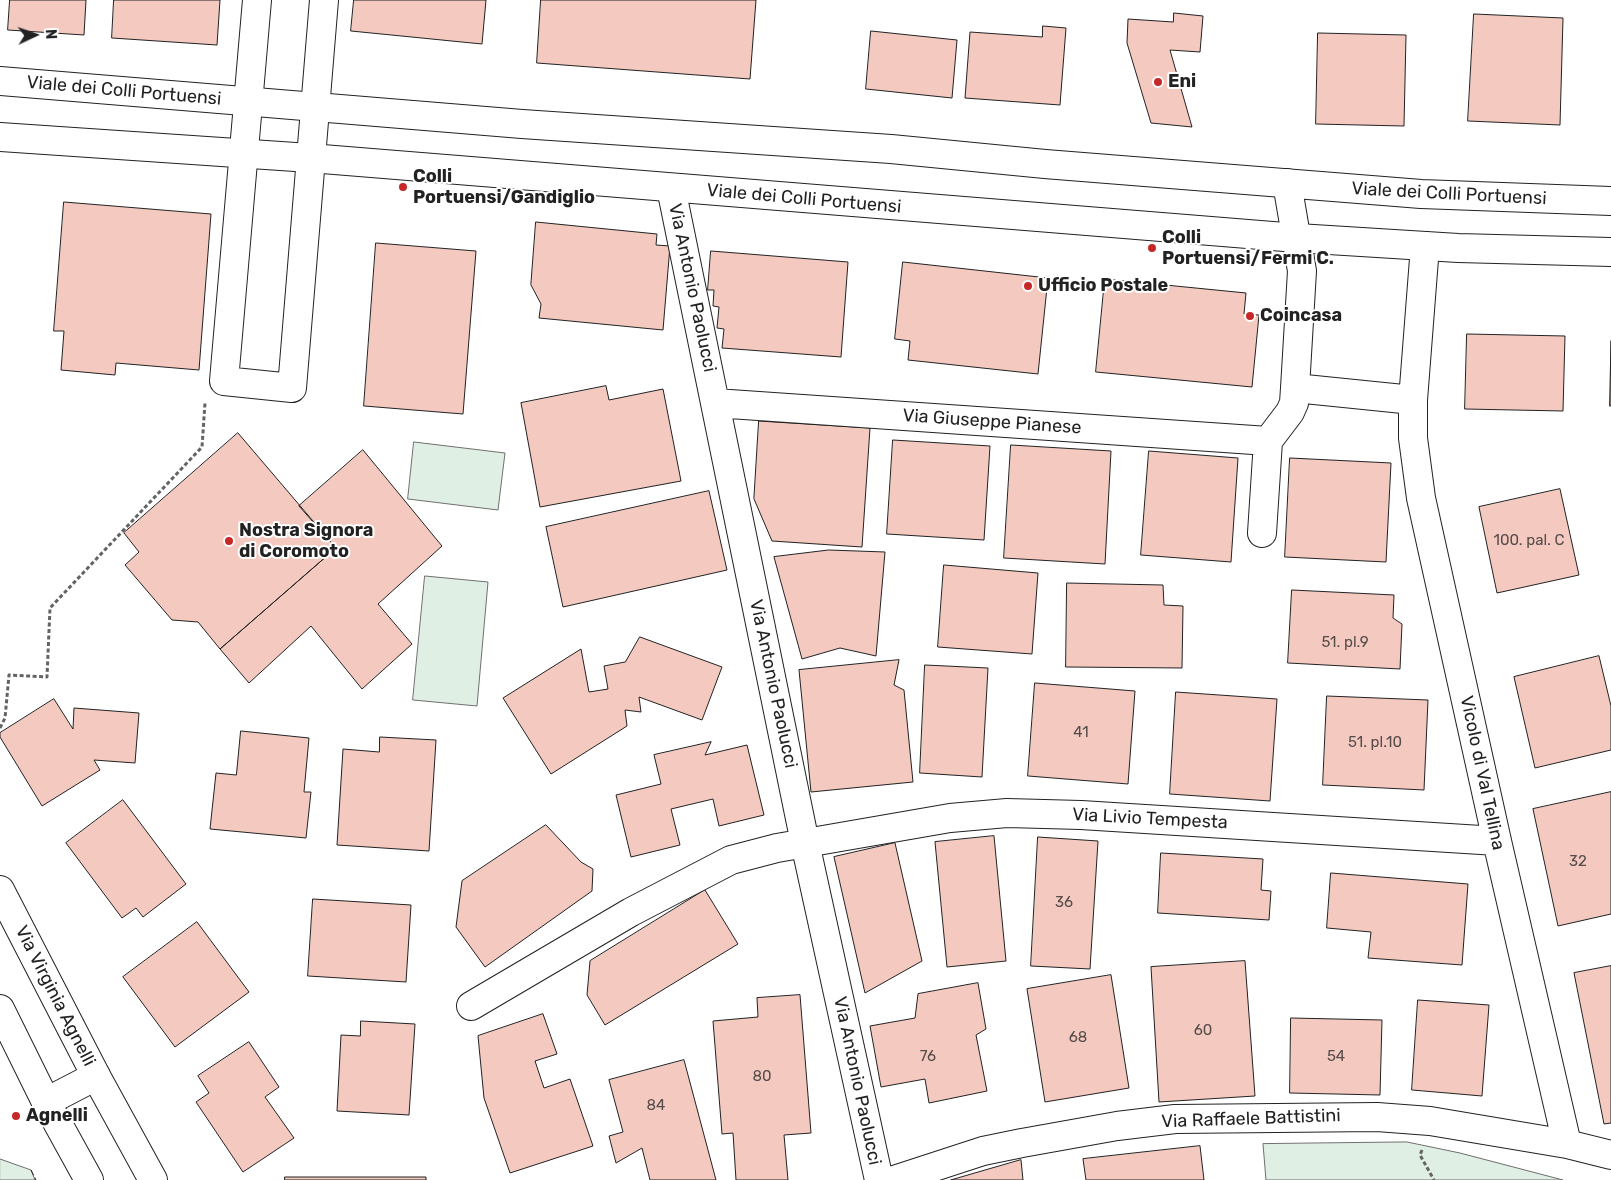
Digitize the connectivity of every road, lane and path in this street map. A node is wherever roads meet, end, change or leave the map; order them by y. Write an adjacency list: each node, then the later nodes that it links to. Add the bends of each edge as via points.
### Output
1 (257, 0): 4 (street)
2 (324, 0): 5 (street)
3 (0, 81): 4 (street, Viale dei Colli Portuensi)
4 (249, 101): 5 (street, Viale dei Colli Portuensi); 7 (street)
5 (315, 107): 8 (street); 9 (street, Viale dei Colli Portuensi, via 891,149)
6 (0, 137): 7 (street, Viale dei Colli Portuensi)
7 (244, 153): 8 (street, Viale dei Colli Portuensi); 8 (street, via 224,381 292,388)
8 (310, 158): 10 (street, Viale dei Colli Portuensi)
9 (1287, 184): 11 (street, Viale dei Colli Portuensi, via 1462,196); 12 (street)
10 (672, 188): 12 (street, Viale dei Colli Portuensi); 18 (street, Via Antonio Paolucci)
11 (1611, 201)
12 (1297, 238): 13 (street, Viale dei Colli Portuensi); 15 (street, via 1302,271)
13 (1425, 246): 14 (street, Viale dei Colli Portuensi); 17 (street, Vicolo di Val Tellina)
14 (1611, 252)
15 (1295, 388): 17 (street); 19 (street, via 1290,412)
16 (206, 398): 21 (path, via 202,447 50,608 47,676 10,676 5,718)
17 (1413, 400): 22 (street, Vicolo di Val Tellina, via 1413,438 1421,498)
18 (715, 403): 19 (street, Via Giuseppe Pianese); 23 (street, Via Antonio Paolucci)
19 (1268, 441): 20 (street)
20 (1262, 533)
21 (0, 728)
22 (1496, 841): 23 (street, Via Livio Tempesta, via 1231,823 1007,813 950,818); 29 (street, Vicolo di Val Tellina)
23 (806, 843): 25 (street, Via Livio Tempesta, via 759,852 721,864 631,912); 33 (street, Via Antonio Paolucci)
24 (0, 890): 27 (street, Via Virginia Agnelli)
25 (471, 1006)
26 (0, 1008): 28 (street)
27 (96, 1076): 28 (street, Via Virginia Agnelli); 32 (street, Via Virginia Agnelli)
28 (46, 1102): 31 (street)
29 (1567, 1144): 30 (street, Via Raffaele Battistini); 34 (street, Via Raffaele Battistini, via 1430,1121 1377,1117 1175,1119 1002,1147)
30 (1611, 1155)
31 (89, 1180)
32 (153, 1180)
33 (879, 1180)
34 (894, 1180)

